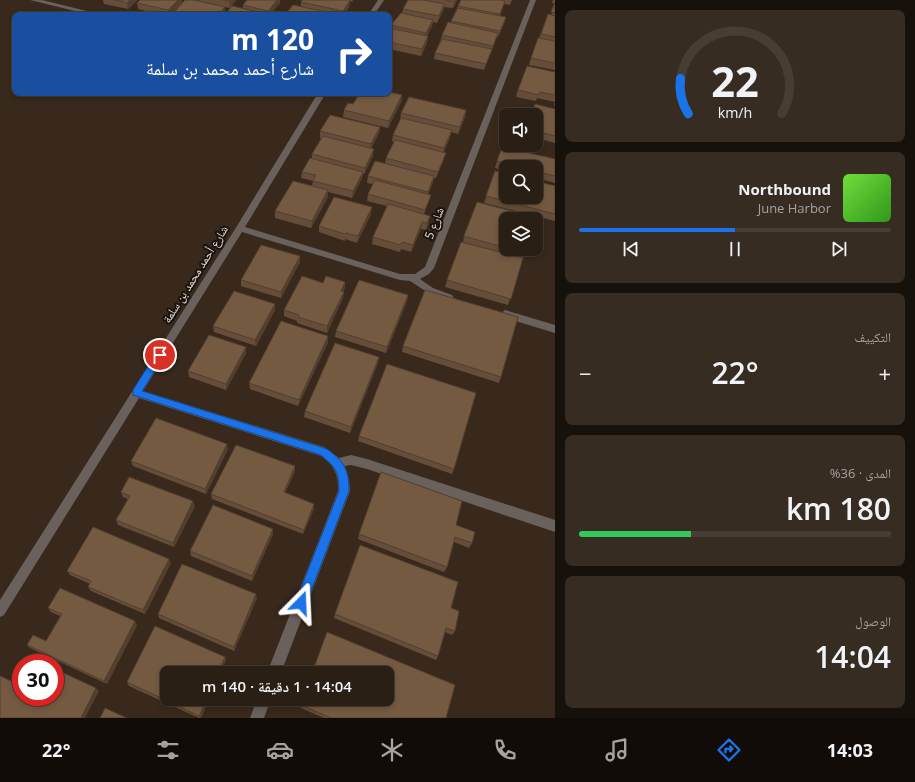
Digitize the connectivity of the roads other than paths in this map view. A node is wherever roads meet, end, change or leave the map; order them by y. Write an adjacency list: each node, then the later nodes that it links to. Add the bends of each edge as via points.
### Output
1 (33, 0): 4 (street)
2 (381, 0): 6 (street)
3 (533, 0): 9 (street, شارع 5, via 429,268 424,274)
4 (54, 2): 5 (street)
5 (89, 12)
6 (373, 12)
7 (320, 96): 8 (street, شارع أحمد محمد بن سلمة)
8 (240, 228): 9 (street, via 400,277); 13 (street, شارع أحمد محمد بن سلمة)
9 (412, 278): 10 (street, via 430,290)
10 (459, 301)
11 (496, 311): 12 (street)
12 (555, 329)
13 (136, 393): 14 (street, via 324,452); 16 (street, شارع أحمد محمد بن سلمة)
14 (337, 463): 15 (street, via 351,460 367,464); 17 (street, via 344,477 344,491)
15 (555, 526)
16 (0, 611)
17 (277, 666)
18 (261, 706): 19 (street)
19 (257, 718)

